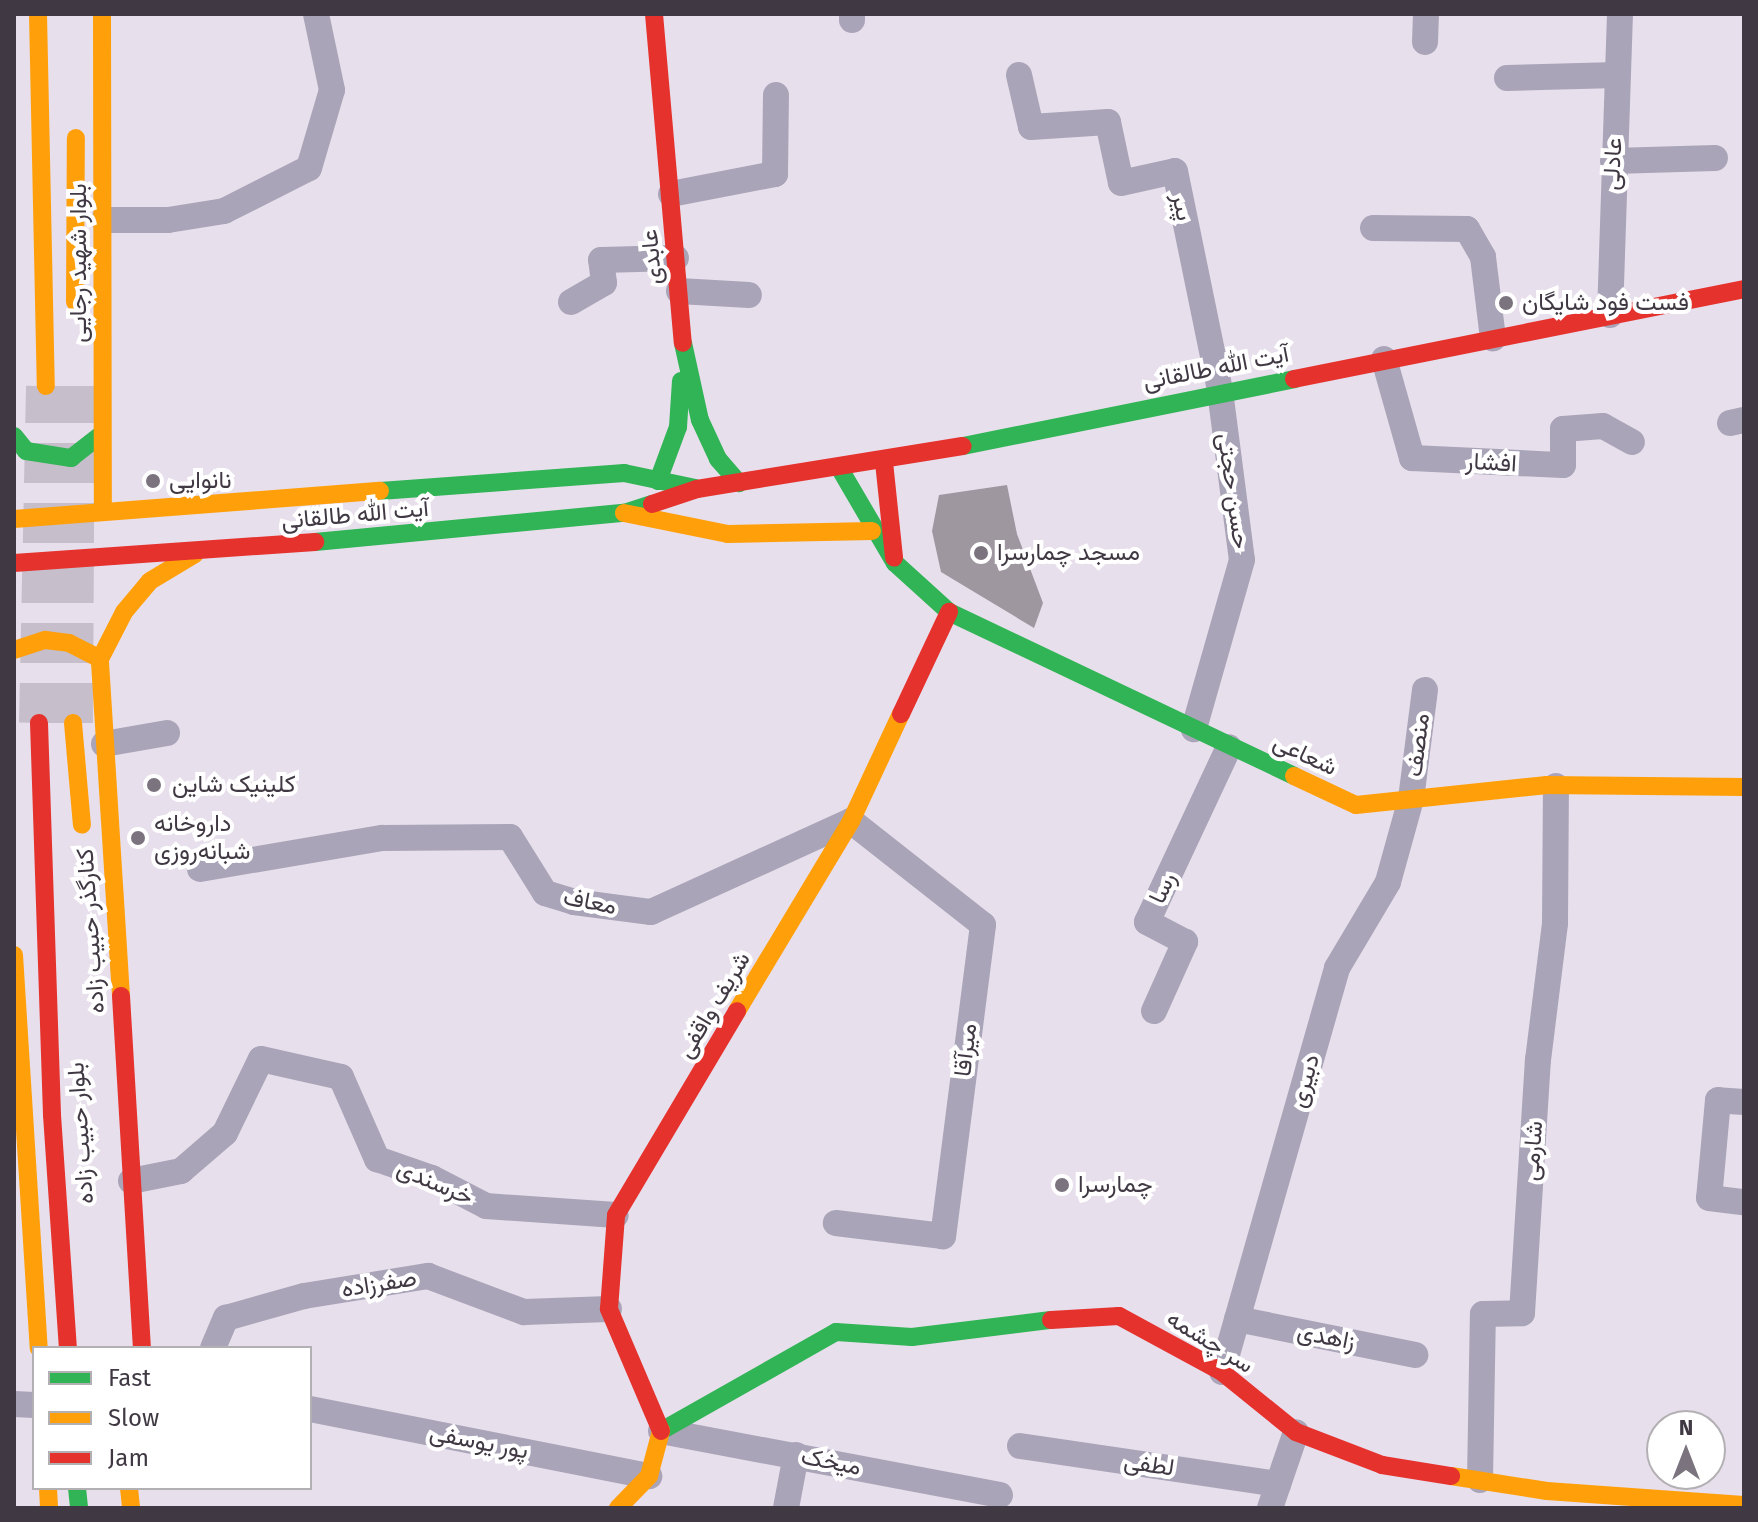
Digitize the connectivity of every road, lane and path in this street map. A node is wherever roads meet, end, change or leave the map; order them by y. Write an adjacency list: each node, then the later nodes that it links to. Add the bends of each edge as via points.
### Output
1 (38, 14): 28 (main road, بلوار شهید رجایی)
2 (102, 14): 16 (main road, بلوار شهید رجایی)
3 (316, 14): 16 (street, via 332,90 309,168 224,211 168,220)
4 (654, 14): 15 (main road, عابدی)
5 (1426, 14): 7 (street)
6 (1620, 14): 9 (street, عادلی)
7 (1425, 42)
8 (1019, 75): 29 (street, پیر, via 1031,127 1108,122 1121,183 1175,171)
9 (1617, 75): 10 (street); 14 (street, عادلی)
10 (1507, 78)
11 (776, 95): 15 (street, via 775,174)
12 (76, 122): 24 (main road, بلوار شهید رجایی)
13 (1715, 158): 14 (street)
14 (1613, 161): 23 (street, عادلی)
15 (671, 194): 18 (main road, عابدی)
16 (104, 220): 30 (main road, بلوار شهید رجایی)
17 (1373, 228): 25 (street, via 1467,229 1483,257)
18 (676, 258): 20 (main road, عابدی); 22 (street, via 601,260 604,283)
19 (1744, 289): 23 (main road, آیت الله طالقانی)
20 (679, 291): 21 (street); 26 (main road, عابدی)
21 (749, 295)
22 (571, 302)
23 (1610, 315): 25 (main road, آیت الله طالقانی)
24 (75, 324)
25 (1493, 338): 27 (main road, آیت الله طالقانی)
26 (683, 347): 35 (main road, via 678,427); 36 (main road, عابدی, via 700,420 718,459)
27 (1384, 359): 29 (main road, آیت الله طالقانی); 32 (street, افشار, via 1412,458 1563,465 1563,429 1603,426)
28 (46, 386)
29 (1220, 391): 33 (main road, آیت الله طالقانی); 52 (street, حسن حجتی, via 1242,560)
30 (102, 434): 31 (main road, via 71,458 26,451); 39 (main road, بلوار شهید رجایی)
31 (14, 436)
32 (1632, 442)
33 (884, 462): 34 (main road, آیت الله طالقانی); 45 (main road)
34 (840, 469): 36 (main road, آیت الله طالقانی); 42 (main road, شعاعی)
35 (658, 481): 37 (main road, آیت الله طالقانی); 38 (main road, آیت الله طالقانی, via 624,473)
36 (739, 483): 37 (main road, آیت الله طالقانی)
37 (697, 489): 40 (main road, آیت الله طالقانی)
38 (417, 511): 39 (main road, آیت الله طالقانی); 40 (main road, آیت الله طالقانی); 43 (main road, آیت الله طالقانی)
39 (103, 512): 41 (main road, آیت الله طالقانی)
40 (624, 513): 42 (main road, via 728,534)
41 (14, 519)
42 (872, 531): 45 (main road, شعاعی)
43 (197, 553): 44 (main road, آیت الله طالقانی); 48 (main road, کنارگذر حبیب زاده, via 150,581 124,612)
44 (14, 563)
45 (895, 563): 46 (main road, شعاعی)
46 (949, 612): 52 (main road, شعاعی); 59 (main road, شریف واقفی)
47 (14, 650): 48 (main road, via 45,640 69,643)
48 (100, 659): 54 (main road, کنارگذر حبیب زاده)
49 (1425, 690): 58 (street, منصف)
50 (39, 723): 72 (main road, بلوار حبیب زاده, via 52,1115)
51 (73, 723): 60 (main road)
52 (1194, 729): 55 (main road, شعاعی)
53 (167, 733): 54 (street)
54 (104, 744): 65 (main road, کنارگذر حبیب زاده)
55 (1229, 747): 58 (main road, شعاعی, via 1356,805); 63 (street, رسا, via 1147,922 1185,942)
56 (1556, 786): 57 (main road, شعاعی); 58 (main road, شعاعی); 83 (street, شارمی, via 1555,923 1538,1060 1522,1313 1483,1314)
57 (1744, 787)
58 (1411, 799): 70 (street, دبیری, via 1388,882 1337,968)
59 (851, 821): 61 (street, معاف, via 651,912 545,893 510,837 382,838); 67 (main road, شریف واقفی); 68 (street, میرآقا, via 983,925 943,1236)
60 (84, 848)
61 (200, 869)
62 (14, 955): 71 (main road)
63 (1154, 1011)
64 (1731, 1101): 66 (street, via 1709,1198)
65 (131, 1181): 67 (street, خرسندی, via 181,1171 225,1133 261,1059 341,1077 377,1159 432,1178 486,1206); 73 (main road, کنارگذر حبیب زاده)
66 (1744, 1202)
67 (616, 1215): 69 (main road, شریف واقفی)
68 (836, 1223)
69 (609, 1309): 74 (street, صفرزاده, via 524,1312 428,1276 304,1296 226,1318); 78 (main road, شریف واقفی)
70 (1237, 1319): 75 (street, زاهدی); 76 (street, دبیری)
71 (39, 1346)
72 (68, 1346)
73 (142, 1346)
74 (214, 1346)
75 (1415, 1355)
76 (1222, 1372): 78 (main road, سر چشمه, via 1119,1316 1019,1322 912,1337 836,1332); 79 (main road, سر چشمه)
77 (312, 1409): 82 (street, پور یوسفی)
78 (661, 1431): 81 (street, میخک); 82 (main road)
79 (1296, 1432): 83 (main road, سر چشمه, via 1382,1465); 85 (street)
80 (1020, 1446): 85 (street, لطفی)
81 (796, 1455): 84 (street, میخک); 89 (street)
82 (649, 1476): 88 (main road)
83 (1480, 1480): 86 (main road, سر چشمه)
84 (1000, 1495)
85 (1274, 1496)
86 (1546, 1499): 87 (main road, سر چشمه)
87 (1744, 1505)
88 (618, 1508)
89 (786, 1508)

